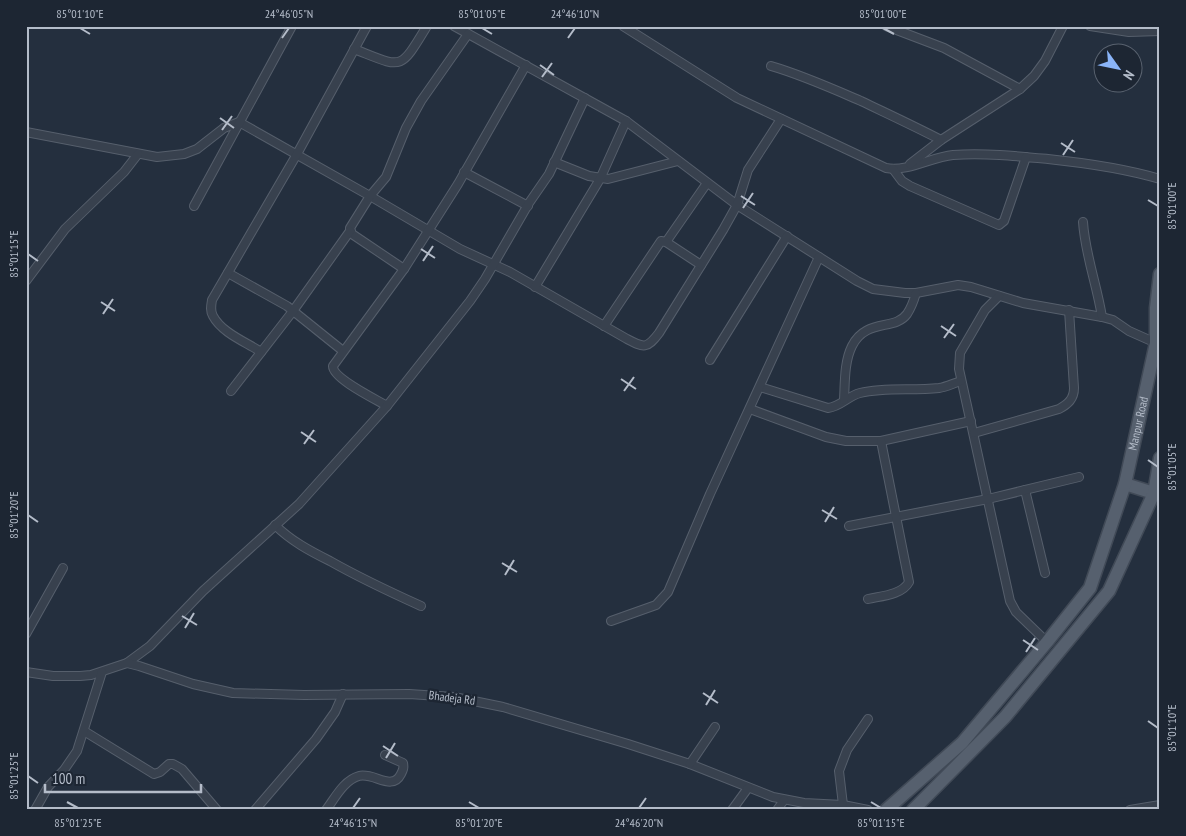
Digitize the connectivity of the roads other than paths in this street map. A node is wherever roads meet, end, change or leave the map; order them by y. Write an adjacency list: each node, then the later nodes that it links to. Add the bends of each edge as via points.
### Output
1 (292, 26): 18 (street)
2 (366, 26): 11 (street)
3 (427, 26): 11 (street, via 410,54 399,63 392,64)
4 (454, 26): 10 (street)
5 (623, 26): 16 (street, via 737,98)
6 (886, 26): 14 (street, via 944,48)
7 (1063, 26): 14 (street, via 1045,60)
8 (1090, 26): 9 (street, via 1129,32)
9 (1160, 31)
10 (468, 34): 12 (street); 32 (street, via 421,101 386,177)
11 (354, 50): 22 (street)
12 (526, 65): 15 (street); 28 (street)
13 (771, 66): 20 (street, via 832,88)
14 (1020, 90): 20 (street)
15 (585, 98): 17 (street); 25 (street)
16 (781, 119): 27 (street); 33 (street, via 748,170)
17 (626, 121): 24 (street); 29 (street)
18 (239, 122): 21 (street, via 184,154 162,157); 22 (street); 34 (street)
19 (26, 132): 21 (street)
20 (940, 140): 26 (street)
21 (138, 154): 47 (street, via 124,172 65,229)
22 (297, 154): 32 (street); 45 (street)
23 (1026, 157): 26 (street, via 953,155); 27 (street, via 1004,221 999,225 910,186); 30 (street, via 1090,164)
24 (678, 161): 29 (street); 31 (street)
25 (554, 162): 29 (street); 35 (street)
26 (906, 167): 27 (street)
27 (893, 169)
28 (464, 172): 35 (street); 37 (street)
29 (600, 179): 48 (street)
30 (1160, 179)
31 (707, 183): 33 (street); 40 (street)
32 (370, 196): 37 (street); 38 (street)
33 (736, 205): 39 (street); 43 (street)
34 (194, 206)
35 (528, 206): 42 (street)
36 (1083, 222): 53 (street)
37 (429, 230): 42 (street, via 474,257); 44 (street)
38 (350, 231): 44 (street); 52 (street)
39 (787, 236): 41 (street); 58 (street)
40 (666, 242): 43 (street); 54 (street, via 661,241 657,245)
41 (819, 256): 49 (street, via 873,289); 60 (street)
42 (494, 264): 48 (street); 63 (street)
43 (701, 264): 54 (street, via 659,333 648,345 636,344)
44 (404, 268): 56 (street)
45 (228, 272): 52 (street); 57 (street, via 212,300 212,316 228,332)
46 (1160, 274): 55 (main road, Manpur Road)
47 (26, 281)
48 (536, 287): 54 (street)
49 (916, 293): 50 (street, via 958,285); 62 (street, via 902,319 876,326 855,342 848,356)
50 (998, 296): 51 (street); 59 (street, via 985,310 960,353)
51 (1069, 310): 53 (street); 66 (street, via 1072,399 1059,409)
52 (293, 311): 56 (street); 57 (street)
53 (1102, 316): 55 (street)
54 (604, 326)
55 (1156, 344): 70 (main road, Manpur Road)
56 (343, 350): 63 (street, via 333,366 334,372)
57 (261, 352): 61 (street)
58 (710, 360)
59 (961, 381): 62 (street, via 939,388 860,393); 65 (street)
60 (760, 387): 62 (street, via 828,408); 64 (street)
61 (232, 391)
62 (844, 400)
63 (387, 406): 75 (street, via 310,492)
64 (750, 409): 67 (street, via 836,440); 81 (street, via 664,598 656,605)
65 (971, 421): 66 (street); 67 (street)
66 (974, 432): 73 (street)
67 (881, 441): 74 (street)
68 (1160, 458): 72 (main road)
69 (1079, 476): 71 (street)
70 (1125, 484): 72 (main road); 83 (main road, Manpur Road, via 1090,588)
71 (1025, 490): 73 (street); 78 (street)
72 (1157, 494): 105 (main road, via 1109,591 1005,717)
73 (988, 499): 74 (street); 83 (street, via 1010,601)
74 (897, 517): 76 (street); 79 (street, via 909,582 898,592)
75 (275, 525): 80 (street, via 309,550); 84 (street, via 150,646)
76 (849, 526)
77 (62, 568): 82 (street)
78 (1045, 573)
79 (868, 599)
80 (421, 606)
81 (611, 621)
82 (26, 634)
83 (1047, 642): 104 (main road, Manpur Road, via 962,743)
84 (127, 663): 86 (street); 87 (street, Bhadeja Rd, via 233,693)
85 (26, 672): 86 (street, via 69,677)
86 (102, 672): 90 (street)
87 (343, 694): 92 (street, Bhadeja Rd, via 444,695 483,702); 99 (street, via 320,733)
88 (868, 719): 95 (street, via 839,771)
89 (715, 727): 92 (street)
90 (84, 731): 97 (street, via 77,751 48,787); 98 (street, via 154,774 169,764 177,766)
91 (384, 754): 100 (street, via 403,763 404,770 395,782 359,776 341,789)
92 (690, 764): 93 (street, Bhadeja Rd)
93 (748, 788): 94 (street, Bhadeja Rd); 101 (street)
94 (784, 800): 95 (street, Bhadeja Rd); 102 (street)
95 (843, 805): 103 (street, Bhadeja Rd)
96 (1160, 805): 106 (street)
97 (36, 810)
98 (217, 810)
99 (256, 810)
100 (326, 810)
101 (732, 810)
102 (777, 810)
103 (868, 810)
104 (886, 810)
105 (914, 810)
106 (1130, 810)

